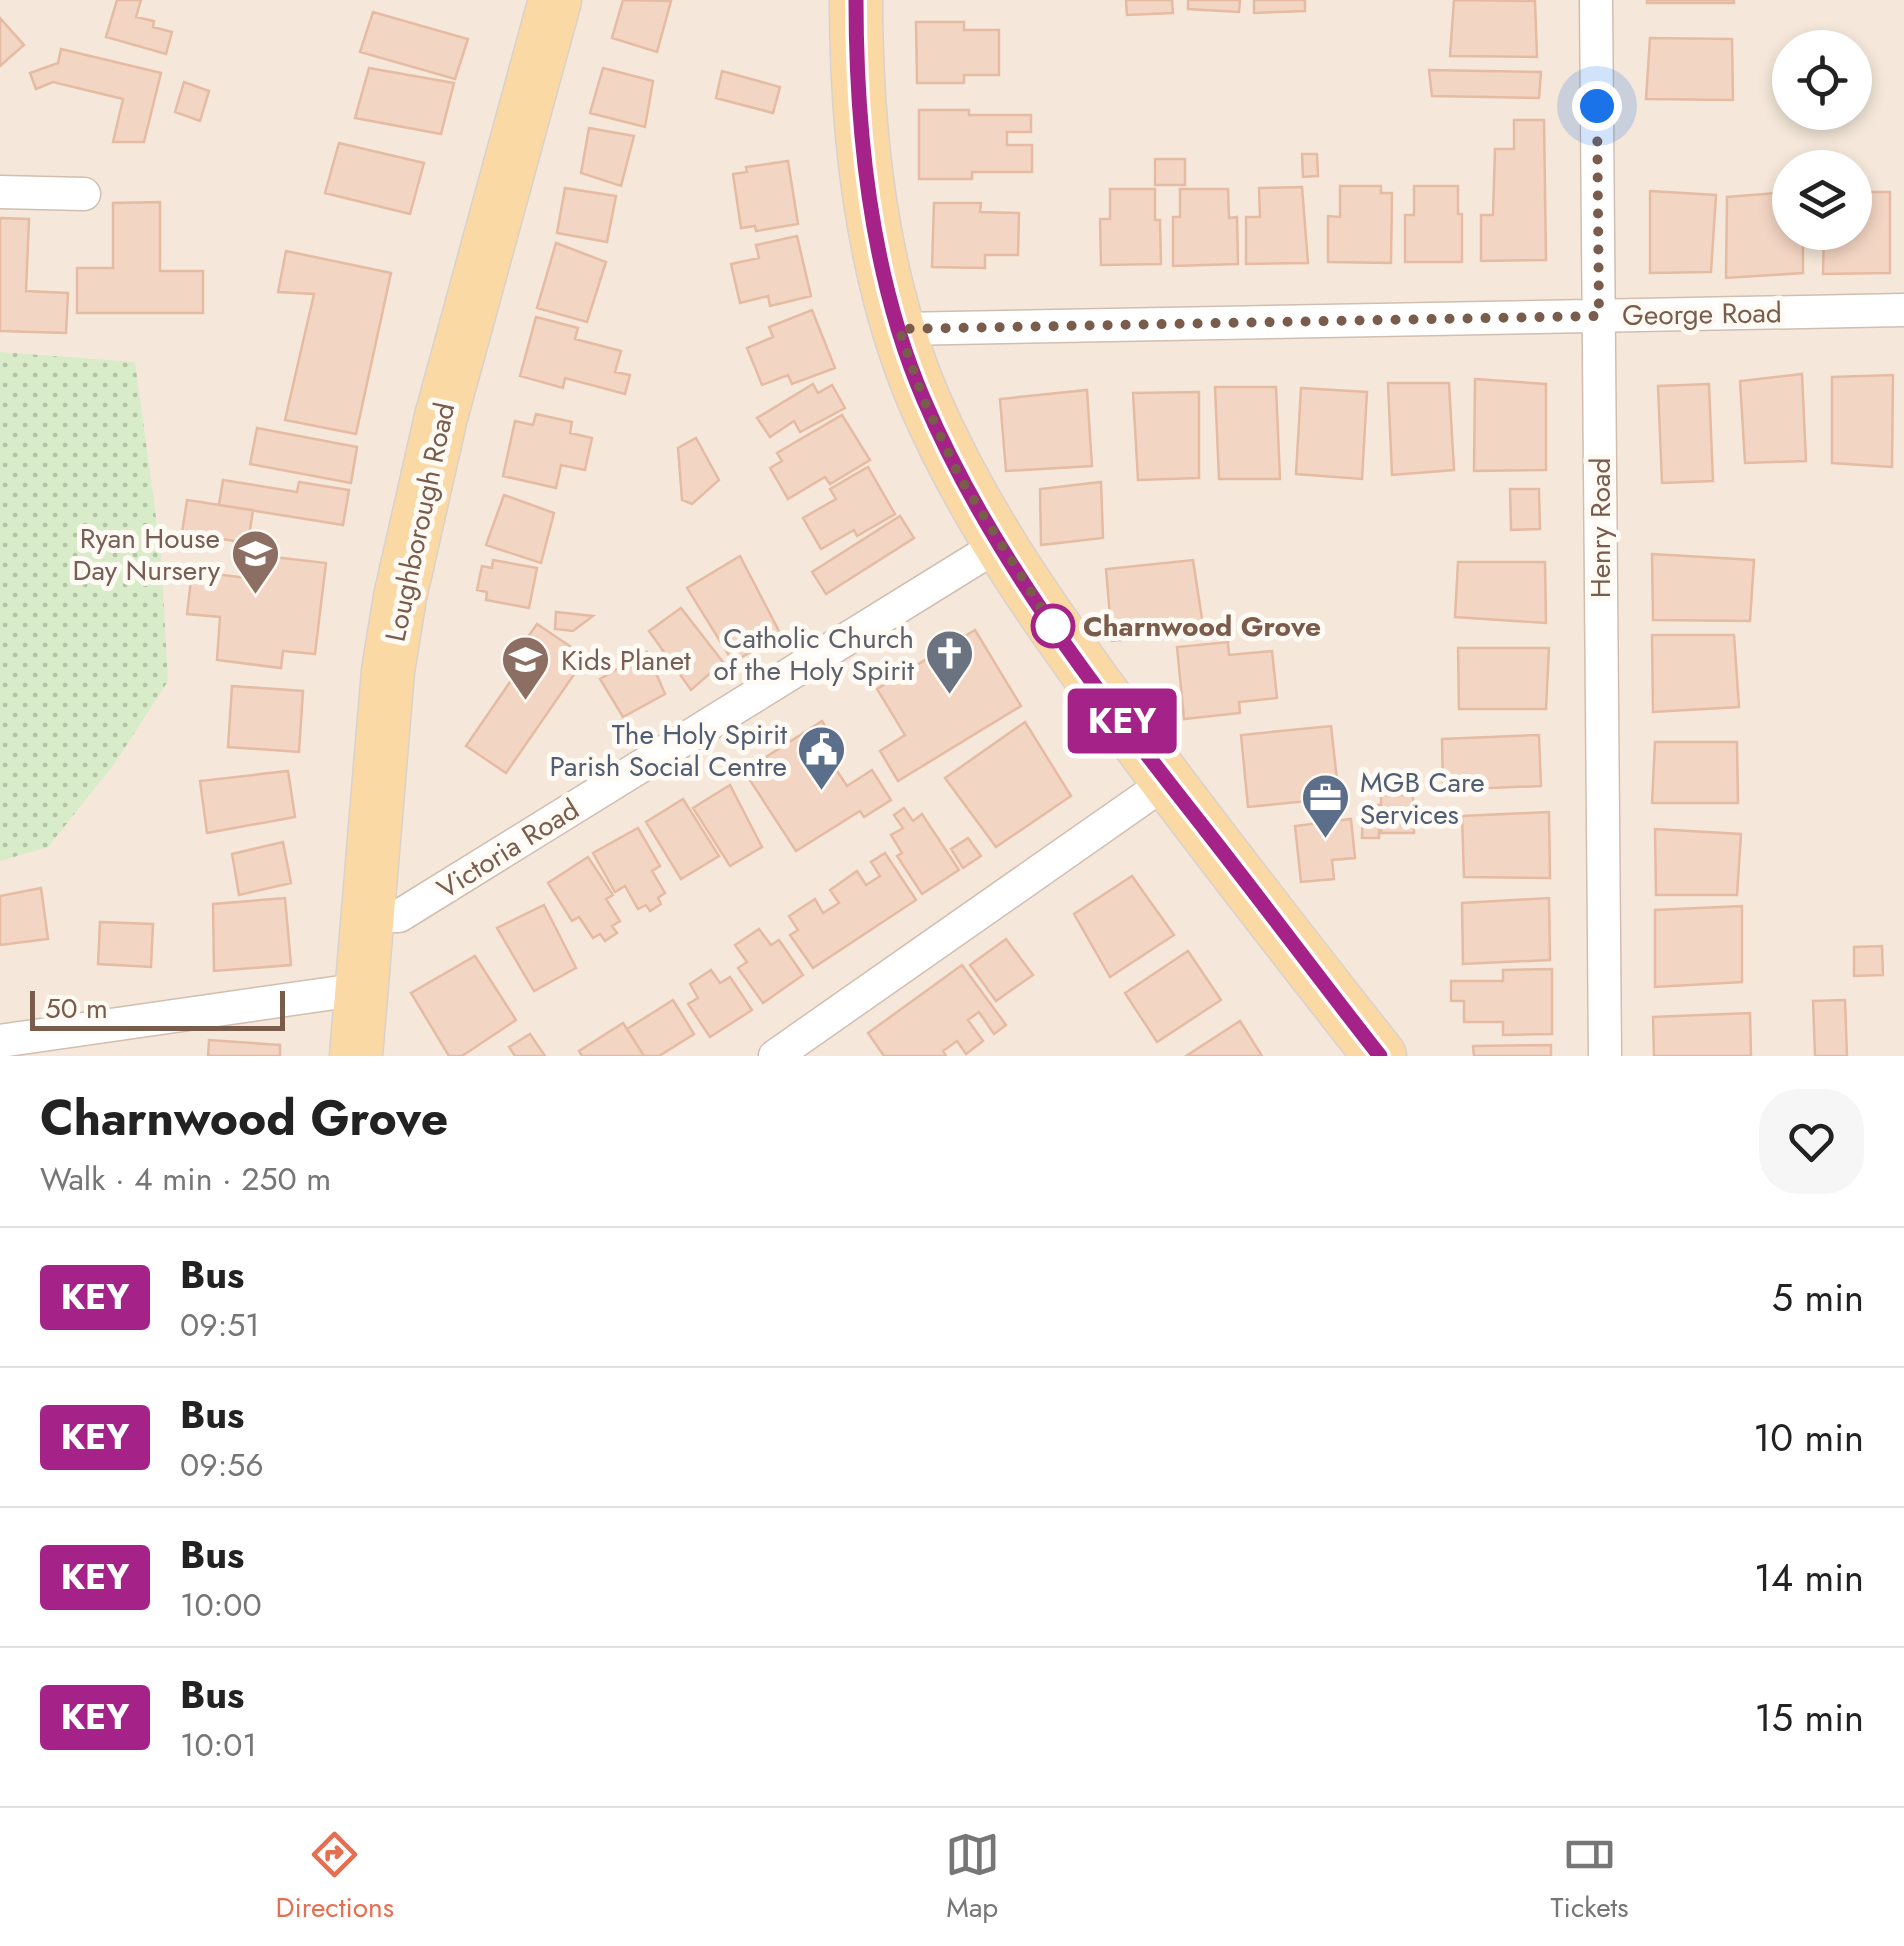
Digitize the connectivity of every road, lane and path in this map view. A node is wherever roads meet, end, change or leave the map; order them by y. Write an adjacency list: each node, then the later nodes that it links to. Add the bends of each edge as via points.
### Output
1 (555, 0): 11 (main road, Loughborough Road, via 436,435 400,597)
2 (856, 0): 8 (main road, via 870,189)
3 (1596, 0): 7 (street, Henry Road)
4 (0, 192): 5 (street)
5 (84, 194)
6 (1904, 310): 7 (street, George Road)
7 (1599, 316): 8 (street, George Road); 17 (street, Henry Road)
8 (899, 329): 9 (main road, via 959,476)
9 (1000, 544): 10 (main road); 11 (street, Victoria Road, via 400,916)
10 (1168, 782): 15 (street); 16 (main road)
11 (368, 915): 12 (main road, Loughborough Road)
12 (362, 989): 13 (street); 14 (main road, Loughborough Road)
13 (0, 1042)
14 (356, 1056)
15 (775, 1056)
16 (1380, 1056)
17 (1605, 1056)

